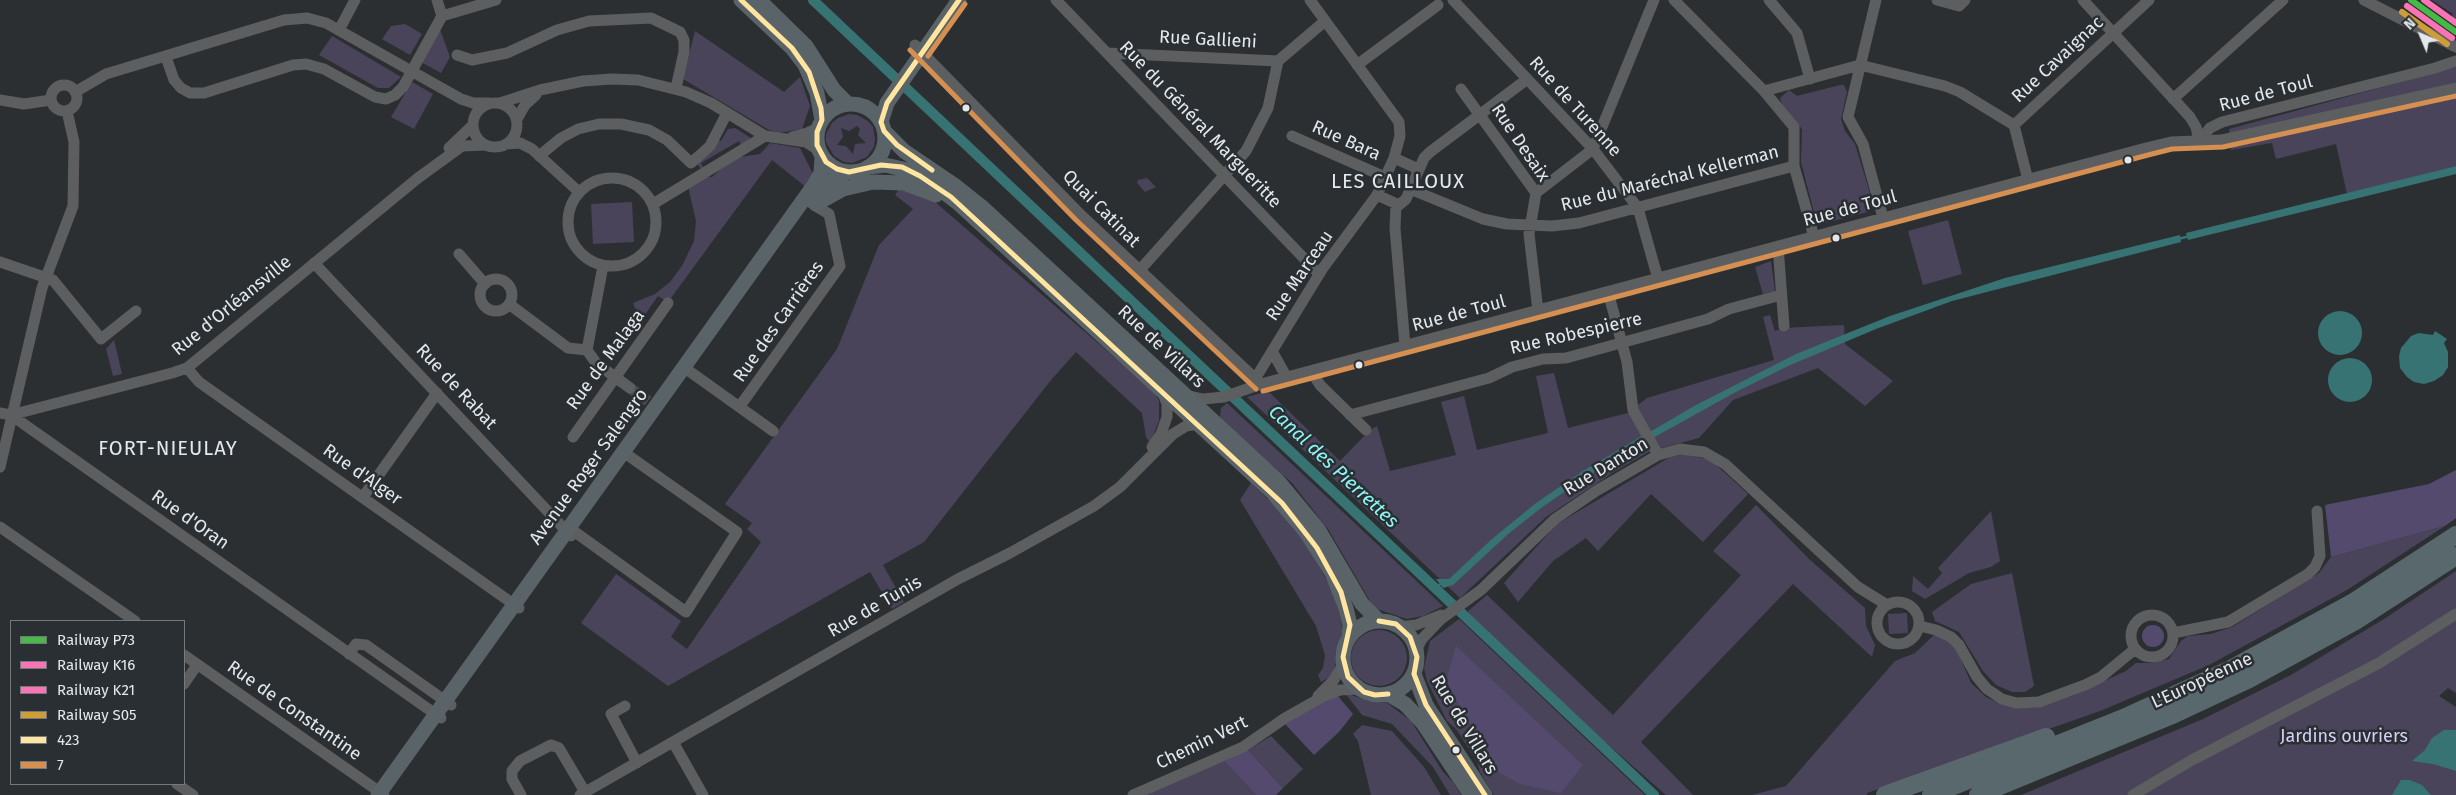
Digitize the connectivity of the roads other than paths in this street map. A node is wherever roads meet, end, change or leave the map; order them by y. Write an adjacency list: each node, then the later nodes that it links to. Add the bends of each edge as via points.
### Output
1 (355, 0): 24 (street)
2 (437, 0): 22 (street)
3 (496, 0): 22 (street)
4 (742, 0): 57 (main road, via 787,42 805,65 817,93)
5 (759, 0): 50 (main road, via 802,41 836,93)
6 (948, 0): 29 (main road)
7 (959, 0): 29 (main road)
8 (1056, 0): 27 (street, Rue du Général Margueritte)
9 (1310, 0): 23 (street, Rue Marceau)
10 (1453, 0): 37 (street, Rue de Turenne)
11 (1654, 0): 66 (street)
12 (1674, 0): 42 (street)
13 (1769, 0): 36 (street, via 1797,33)
14 (1876, 0): 34 (street)
15 (1937, 0): 16 (street, via 1959,6)
16 (1965, 0)
17 (2083, 0): 25 (street)
18 (2149, 0): 25 (street, Rue Cavaignac)
19 (2284, 0): 46 (street)
20 (2364, 0): 26 (street)
21 (1438, 5): 33 (street)
22 (442, 16): 35 (street)
23 (1325, 21): 31 (street); 33 (street, Rue Marceau)
24 (339, 30): 30 (street, via 313,19 292,19); 35 (street)
25 (2113, 33): 46 (street); 58 (street, Rue Cavaignac)
26 (2456, 46)
27 (1106, 53): 31 (street, Rue Gallieni); 76 (street, Rue du Général Margueritte)
28 (457, 55): 39 (street, via 472,60 508,53 557,30 589,22 651,18 680,32 684,40)
29 (915, 55): 44 (main road); 98 (street, Quai Catinat)
30 (166, 57): 35 (street, via 177,85 197,94 306,64 324,69 375,97 386,99 399,91); 43 (street, via 106,74)
31 (1278, 61): 76 (street, via 1265,115 1246,151)
32 (2456, 61): 63 (street, Rue de Toul, via 2222,122 2210,128)
33 (1357, 64): 69 (street, Rue Marceau, via 1399,122 1400,136)
34 (1860, 66): 36 (street); 58 (street, via 1953,89); 89 (street, via 1848,117 1863,144)
35 (412, 71): 45 (street)
36 (1810, 79): 42 (street)
37 (1526, 80): 54 (street); 66 (street, Rue de Turenne)
38 (557, 86): 39 (street, via 620,79); 49 (street); 56 (street, via 530,99)
39 (676, 88): 53 (street)
40 (2456, 88): 63 (street, via 2221,140)
41 (1461, 89): 54 (street, Rue Desaix)
42 (1764, 91): 71 (street, via 1794,127)
43 (75, 92): 48 (street, via 67,86 59,87); 52 (street, via 76,104)
44 (889, 93): 51 (main road); 59 (main road)
45 (461, 99): 49 (street, via 473,103); 55 (street, via 471,110)
46 (2173, 99): 63 (street, via 2193,121)
47 (0, 100): 48 (street, via 24,104)
48 (51, 100): 52 (street, via 58,110)
49 (494, 103): 55 (street, via 478,110); 56 (street, via 510,108)
50 (848, 104): 51 (main road); 57 (main road, via 833,109)
51 (863, 106): 59 (main road, via 874,113)
52 (67, 111): 100 (street, via 74,142 73,206)
53 (727, 112): 60 (street); 70 (street, via 710,146)
54 (1480, 115): 74 (street, via 1430,152); 82 (street, Rue Desaix)
55 (474, 122): 65 (street, via 477,136); 78 (street, Rue d'Orléansville)
56 (517, 122): 64 (street, via 514,136); 67 (street)
57 (820, 124): 62 (street, via 807,133); 68 (main road, via 816,138)
58 (2014, 125): 79 (street)
59 (882, 126): 72 (main road, via 882,151); 123 (main road, Rue de Villars, via 904,151 978,204)
60 (765, 136): 62 (street); 75 (street)
61 (1292, 136): 77 (street, Rue Bara)
62 (780, 139): 68 (street, via 806,142)
63 (2198, 141): 79 (street, Rue de Toul, via 2164,144)
64 (506, 144): 65 (street); 67 (street, via 520,143)
65 (486, 145): 78 (street, Rue d'Orléansville, via 462,146)
66 (1592, 149): 82 (street); 87 (street, Rue de Turenne)
67 (536, 152): 70 (street, via 578,129 599,124 621,124 649,130 667,140); 81 (street)
68 (820, 153): 73 (main road, via 833,168); 125 (main road, Avenue Roger Salengro, via 820,173 814,185)
69 (1394, 158): 74 (street); 77 (street, Rue Marceau)
70 (691, 163): 75 (street)
71 (1794, 166): 87 (street, Rue du Maréchal Kellerman); 92 (street)
72 (868, 167): 73 (main road, via 858,172); 90 (main road, Rue de Villars, via 889,165 914,173)
73 (847, 172): 88 (main road, Avenue Roger Salengro, via 830,182)
74 (1418, 172): 80 (street)
75 (699, 174): 84 (street)
76 (1225, 177): 98 (street); 99 (street, Rue du Général Margueritte)
77 (1385, 177): 83 (street, Rue Marceau)
78 (418, 178): 96 (street, Rue d'Orléansville)
79 (2028, 180): 89 (street, Rue de Toul)
80 (1410, 190): 86 (street, via 1403,203); 91 (street, Rue du Maréchal Kellerman, via 1483,219)
81 (579, 192): 84 (street, via 599,180 623,179 644,191); 97 (street, via 568,215 569,232 581,254)
82 (1536, 193): 91 (street, Rue Desaix)
83 (1377, 195): 86 (street); 99 (street, Rue Marceau)
84 (653, 204): 97 (street, via 656,228 647,250 628,264)
85 (814, 205): 88 (main road); 90 (main road, via 849,187 895,182 928,191); 126 (street, Rue des Carrières, via 829,214 840,266)
86 (1396, 205): 111 (street)
87 (1638, 208): 91 (street, Rue du Maréchal Kellerman, via 1568,225); 101 (street, Rue de Turenne)
88 (800, 215): 115 (main road, Avenue Roger Salengro)
89 (1883, 218): 92 (street, Rue de Toul)
90 (978, 219): 121 (main road, Rue de Villars)
91 (1530, 226): 108 (street, Rue Desaix)
92 (1814, 237): 93 (street, Rue de Toul)
93 (1778, 246): 101 (street, Rue de Toul); 104 (street)
94 (459, 254): 102 (street)
95 (0, 262): 100 (street)
96 (314, 263): 114 (street, Rue d'Orléansville); 122 (street, Rue de Rabat)
97 (603, 266): 112 (street)
98 (1139, 271): 119 (street, Quai Catinat)
99 (1319, 274): 113 (street, Rue Marceau)
100 (46, 276): 107 (street, via 56,282 101,339); 127 (street, via 18,398)
101 (1658, 279): 103 (street, Rue de Toul)
102 (485, 284): 105 (street, via 496,279 507,283 512,292); 105 (street, via 481,296 486,307 498,310)
103 (1608, 292): 108 (street, Rue de Toul); 110 (street)
104 (1781, 295): 109 (street); 110 (street, Rue Robespierre)
105 (509, 304): 112 (street, via 568,348)
106 (668, 304): 117 (street, Rue de Malaga)
107 (136, 311)
108 (1538, 311): 111 (street, Rue de Toul)
109 (1784, 326)
110 (1622, 342): 128 (street, Rue Robespierre, via 1566,358 1541,359 1512,367 1490,378); 134 (street, via 1633,410)
111 (1405, 346): 116 (street, Rue de Toul)
112 (587, 350): 117 (street, via 596,363)
113 (1272, 351): 118 (street); 119 (street, Rue Marceau)
114 (187, 368): 127 (street, Rue d'Orléansville); 138 (street, Rue d'Alger, via 199,382)
115 (689, 371): 125 (main road, Avenue Roger Salengro); 126 (street)
116 (1311, 371): 118 (street, Rue de Toul); 128 (street, via 1320,385)
117 (615, 377): 120 (street); 133 (street, Rue de Malaga)
118 (1287, 378): 119 (street, Rue de Toul)
119 (1255, 384): 124 (street, Rue de Toul)
120 (630, 388)
121 (1162, 390): 129 (main road, Rue de Villars); 137 (street, Rue de Tunis, via 1168,408 1166,422 1157,440)
122 (437, 393): 138 (street); 141 (street, Rue de Rabat)
123 (1192, 397): 124 (street); 130 (main road, Rue de Villars)
124 (1224, 397): 130 (street, via 1215,405)
125 (655, 406): 135 (main road, Avenue Roger Salengro); 141 (main road, Avenue Roger Salengro)
126 (740, 406): 132 (street)
127 (6, 414): 136 (street); 158 (street, Rue d'Oran)
128 (1350, 415): 131 (street)
129 (1199, 424): 137 (street, Rue de Tunis, via 1177,431); 155 (main road, Rue de Villars, via 1277,497 1306,532 1341,592 1349,618)
130 (1217, 425): 151 (main road, Rue de Villars, via 1301,506 1334,552 1362,604)
131 (1366, 430)
132 (773, 431)
133 (573, 437)
134 (1658, 455): 144 (street, Rue Danton, via 1685,449 1698,450 1716,458); 147 (street, Rue Danton, via 1555,519 1482,590)
135 (629, 456): 141 (main road, Avenue Roger Salengro); 141 (street, Rue de Rabat, via 737,532 686,612)
136 (0, 467)
137 (1128, 478): 172 (street, Rue de Tunis, via 1094,506 958,579)
138 (363, 497): 146 (street, Rue d'Alger)
139 (2317, 512): 154 (street, via 2320,556 2308,574 2228,622)
140 (0, 527): 150 (street)
141 (571, 533): 146 (main road, Avenue Roger Salengro)
142 (2456, 535): 169 (highway, L'Européenne, via 2285,641)
143 (2456, 556): 171 (highway, L'Européenne, via 2392,599 2303,651 2211,698)
144 (1858, 587): 145 (street, Rue Danton); 149 (street, Rue Danton)
145 (1887, 605): 149 (street); 152 (street, via 1896,602 1909,604 1918,613)
146 (517, 606): 166 (main road, Avenue Roger Salengro)
147 (1448, 613): 153 (street, via 1416,625); 157 (street, via 1422,638)
148 (2456, 614): 187 (street, via 2379,662 2192,760)
149 (1878, 616): 152 (street, via 1879,632 1894,644 1911,641)
150 (134, 620)
151 (1378, 621): 153 (main road); 155 (main road, via 1360,626)
152 (1920, 626): 156 (street, via 1951,637 1959,644 1987,690 2016,703 2039,702 2085,686 2101,677)
153 (1400, 627): 157 (main road)
154 (2173, 632): 156 (street, via 2171,646 2159,656 2146,656); 156 (street, via 2163,618 2145,616 2132,628)
155 (1348, 638): 161 (main road)
156 (2135, 648)
157 (1416, 650): 162 (main road)
158 (349, 654): 166 (street, via 356,644 366,645); 170 (street, Rue d'Oran)
159 (185, 656): 160 (street, Rue de Constantine)
160 (197, 664): 163 (street); 175 (street, Rue de Constantine)
161 (1343, 664): 164 (main road, via 1349,680); 167 (street, via 1333,681)
162 (1414, 674): 165 (main road, via 1404,686); 182 (main road, Rue de Villars, via 1426,705)
163 (185, 682)
164 (1359, 689): 165 (main road, via 1375,695); 167 (street, via 1340,690)
165 (1388, 694): 181 (main road, Rue de Villars, via 1405,704 1423,723)
166 (448, 703): 170 (main road, Avenue Roger Salengro)
167 (1309, 703): 180 (street, Chemin Vert, via 1243,747)
168 (625, 706): 173 (street, via 611,714)
169 (2128, 716): 183 (highway, via 2064,731); 184 (highway, L'Européenne)
170 (438, 717): 175 (main road, Avenue Roger Salengro)
171 (2126, 735): 185 (highway, L'Européenne); 186 (highway)
172 (673, 742): 173 (street, Rue de Tunis); 179 (street)
173 (637, 763): 176 (street, Rue de Tunis)
174 (178, 785): 177 (street)
175 (382, 794)
176 (582, 794): 178 (street, Rue de Tunis, via 559,748 551,745 520,760 512,771 512,779)
177 (193, 795)
178 (521, 795)
179 (703, 795)
180 (1133, 795)
181 (1471, 795)
182 (1485, 795)
183 (1885, 795)
184 (1932, 795)
185 (1978, 795)
186 (2003, 795)
187 (2133, 795)

